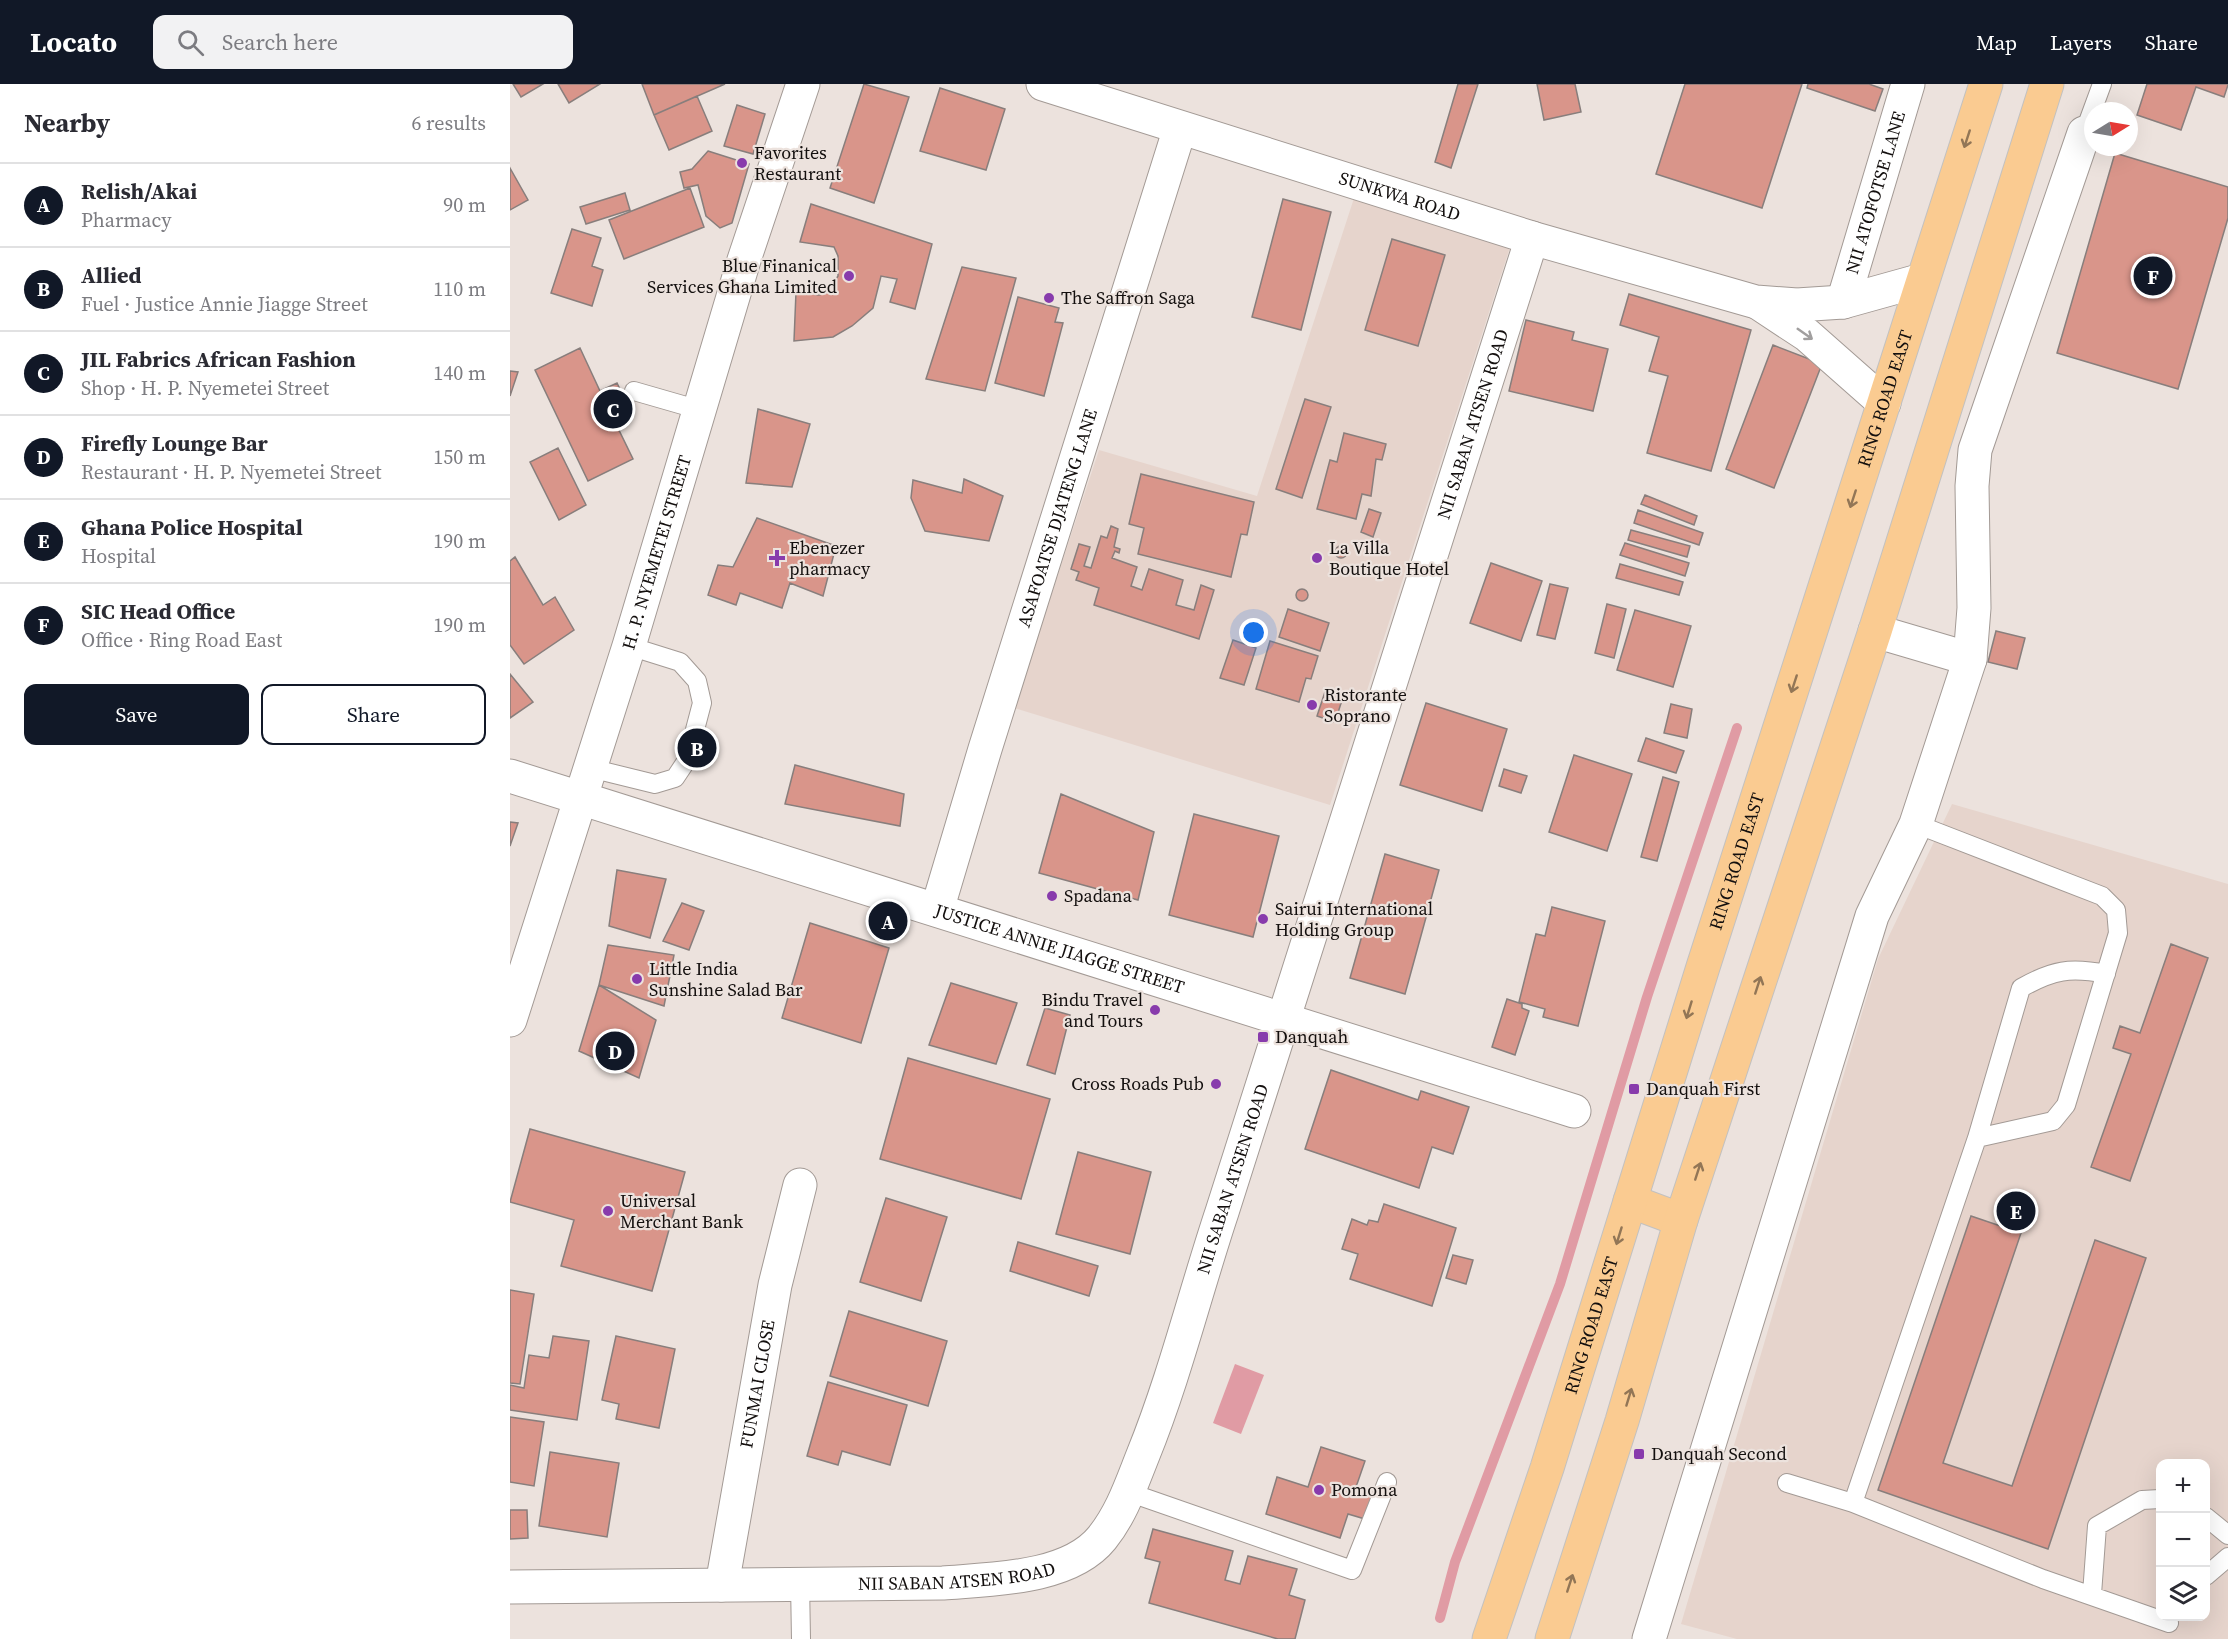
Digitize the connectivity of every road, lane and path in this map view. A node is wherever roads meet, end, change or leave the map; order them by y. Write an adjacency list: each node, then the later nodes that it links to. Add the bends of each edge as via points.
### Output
1 (802, 84): 16 (street, H. P. NYEMETEI STREET)
2 (1043, 84): 8 (street, SUNKWA ROAD)
3 (1908, 84): 13 (street, NII ATOFOTSE LANE)
4 (1986, 84): 11 (main road, RING ROAD EAST, one-way to 11)
5 (2047, 84): 17 (main road)
6 (2102, 84): 7 (lane)
7 (2095, 102)
8 (1180, 128): 10 (street, SUNKWA ROAD); 23 (street, ASAFOATSE DJATENG LANE)
9 (2084, 133): 19 (street, via 1975,450)
10 (1532, 238): 12 (street, SUNKWA ROAD); 26 (street, NII SABAN ATSEN ROAD)
11 (1922, 280): 13 (street, SUNKWA ROAD); 15 (main road, RING ROAD EAST)
12 (1756, 302): 13 (street, SUNKWA ROAD); 15 (street, SUNKWA ROAD, one-way to 15, via 1807,335)
13 (1843, 302)
14 (634, 391): 16 (lane)
15 (1884, 403): 30 (main road, RING ROAD EAST, one-way to 30)
16 (700, 410): 18 (street, H. P. NYEMETEI STREET)
17 (1875, 631): 19 (street); 31 (main road, one-way to 17)
18 (629, 646): 21 (street, H. P. NYEMETEI STREET); 21 (lane, via 680,662 697,681 702,704 687,760 675,778 655,784)
19 (1970, 659): 22 (street)
20 (510, 776): 21 (street, JUSTICE ANNIE JIAGGE STREET)
21 (585, 782): 23 (street, JUSTICE ANNIE JIAGGE STREET); 25 (street, H. P. NYEMETEI STREET)
22 (1916, 824): 24 (lane, via 2102,896 2116,910 2118,933); 49 (street, via 1872,916)
23 (937, 910): 26 (street, JUSTICE ANNIE JIAGGE STREET)
24 (2106, 974): 28 (lane, via 2066,1105 2053,1121); 28 (lane, via 2078,969 2047,974 2021,988)
25 (510, 1020)
26 (1285, 1021): 27 (street, JUSTICE ANNIE JIAGGE STREET); 34 (street, NII SABAN ATSEN ROAD, via 1162,1409)
27 (1574, 1111)
28 (1977, 1138): 36 (lane)
29 (800, 1185): 42 (street, FUNMAI CLOSE, via 775,1285)
30 (1630, 1201): 31 (main road); 47 (main road, RING ROAD EAST, one-way to 47)
31 (1681, 1220): 48 (main road, one-way to 31)
32 (1387, 1482): 34 (lane, via 1352,1570)
33 (1787, 1483): 36 (lane)
34 (1128, 1492): 41 (street, NII SABAN ATSEN ROAD, via 1120,1513 1099,1542 1079,1558 1058,1566 942,1583)
35 (2156, 1499): 44 (lane, via 2142,1500 2097,1526)
36 (1852, 1503): 44 (lane, via 2043,1579)
37 (2210, 1521): 38 (lane)
38 (2228, 1535)
39 (2228, 1557): 40 (lane)
40 (2210, 1572)
41 (800, 1582): 42 (street, NII SABAN ATSEN ROAD); 46 (lane)
42 (722, 1585): 43 (street, NII SABAN ATSEN ROAD)
43 (510, 1587)
44 (2092, 1594): 45 (lane)
45 (2169, 1626)
46 (801, 1639)
47 (1489, 1639)
48 (1552, 1639)
49 (1649, 1639)

